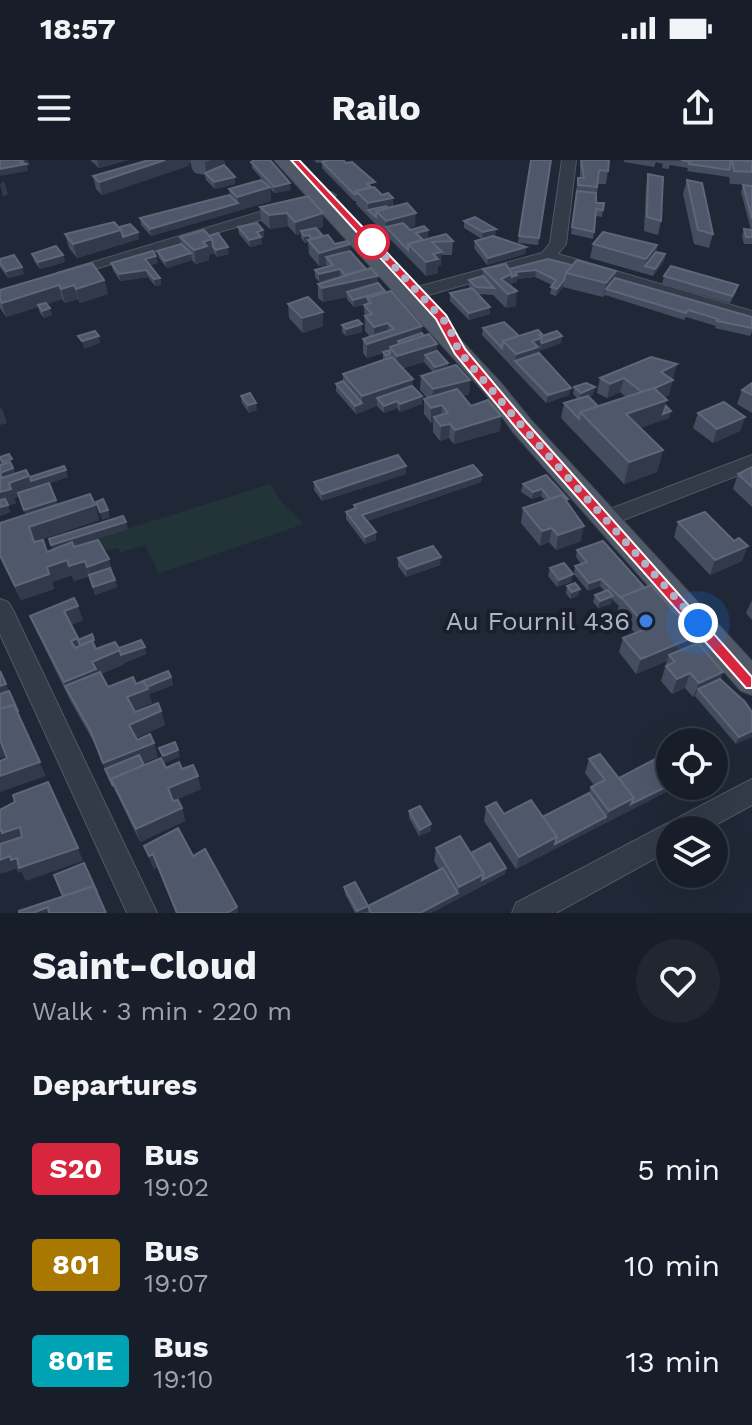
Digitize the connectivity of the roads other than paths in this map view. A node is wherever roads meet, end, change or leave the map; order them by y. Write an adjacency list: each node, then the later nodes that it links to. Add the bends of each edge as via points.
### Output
1 (283, 160): 4 (main road)
2 (296, 160): 4 (main road)
3 (569, 160): 5 (street, via 558,244)
4 (323, 196): 6 (street); 7 (main road)
5 (548, 256): 7 (street); 8 (street, via 645,279)
6 (45, 279)
7 (412, 294): 10 (main road, via 493,388 526,413)
8 (752, 316)
9 (752, 462): 10 (street)
10 (612, 516): 12 (main road); 13 (main road)
11 (0, 608): 17 (street)
12 (752, 657)
13 (752, 682)
14 (752, 791): 15 (street)
15 (705, 816)
16 (656, 843): 18 (street)
17 (142, 913)
18 (527, 913)

